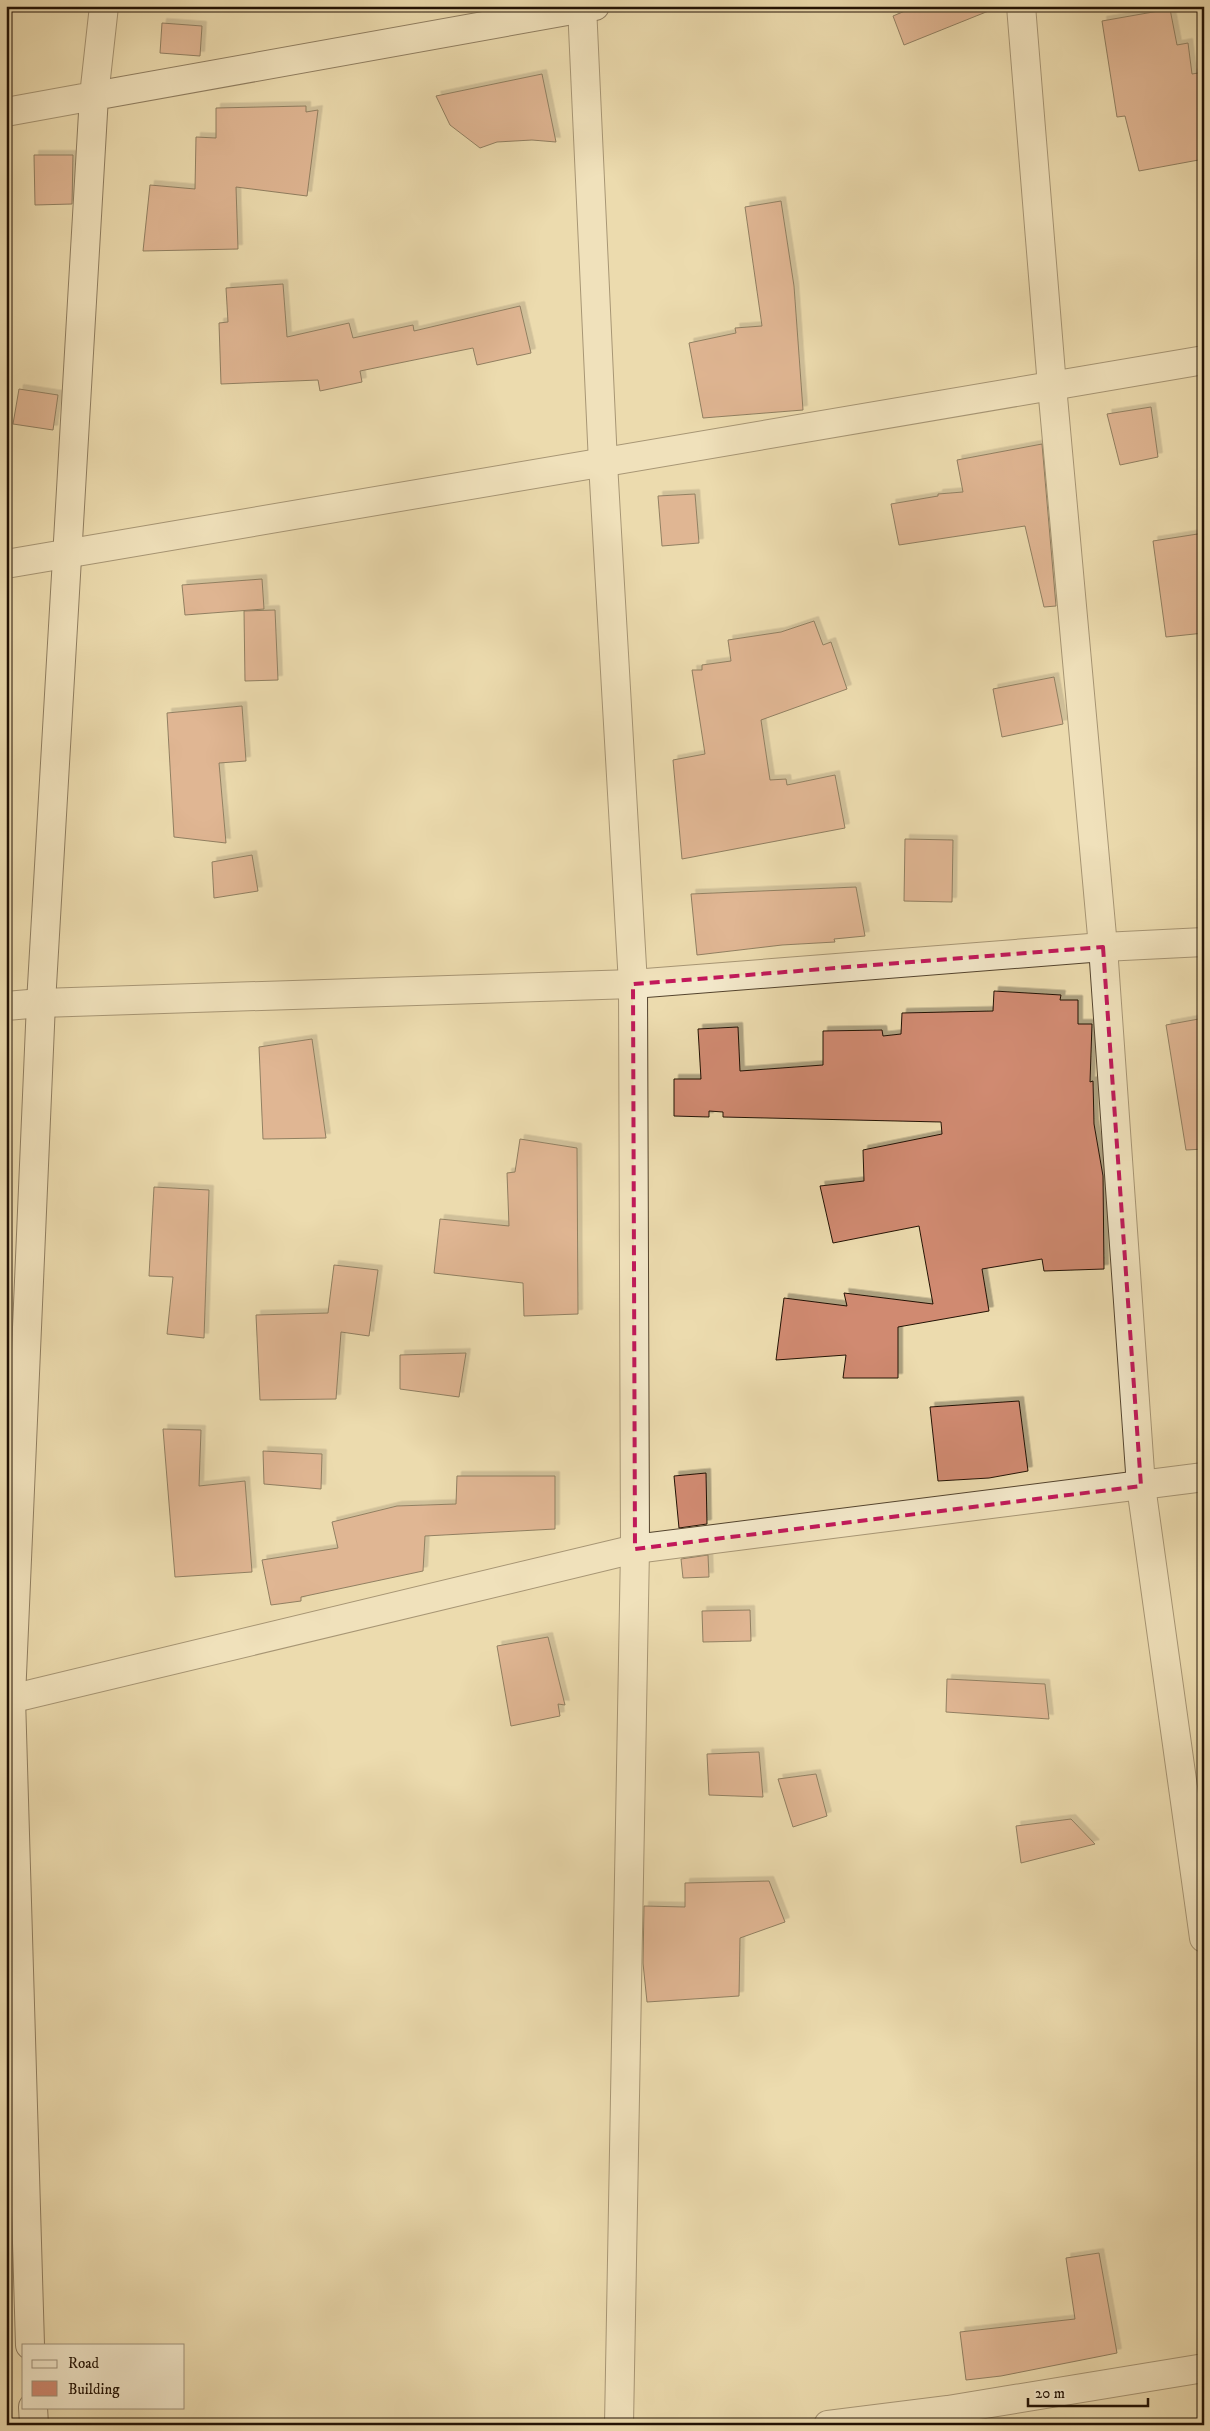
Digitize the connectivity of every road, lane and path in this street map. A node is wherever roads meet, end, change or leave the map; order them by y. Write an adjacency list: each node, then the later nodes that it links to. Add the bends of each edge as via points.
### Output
1 (104, 6): 4 (street)
2 (1021, 6): 7 (street)
3 (586, 7): 4 (street); 8 (street)
4 (94, 96): 5 (street); 9 (street)
5 (6, 112)
6 (1204, 360): 7 (street)
7 (1052, 386): 8 (street); 12 (street)
8 (603, 463): 9 (street); 13 (street)
9 (67, 555): 10 (street); 14 (street)
10 (6, 564)
11 (1204, 942): 12 (street)
12 (1103, 947): 13 (street); 18 (street)
13 (632, 984): 14 (street); 19 (street)
14 (41, 1003): 15 (street); 16 (street)
15 (6, 1006)
16 (14, 1435): 20 (street)
17 (1204, 1477): 18 (street)
18 (1141, 1486): 19 (street); 21 (street)
19 (635, 1549): 20 (street); 26 (street)
20 (9, 1699): 22 (street)
21 (1204, 1938)
22 (30, 2344)
23 (1204, 2368): 27 (street, via 948,2410)
24 (33, 2408): 25 (street)
25 (34, 2425)
26 (619, 2425)
27 (828, 2425)

